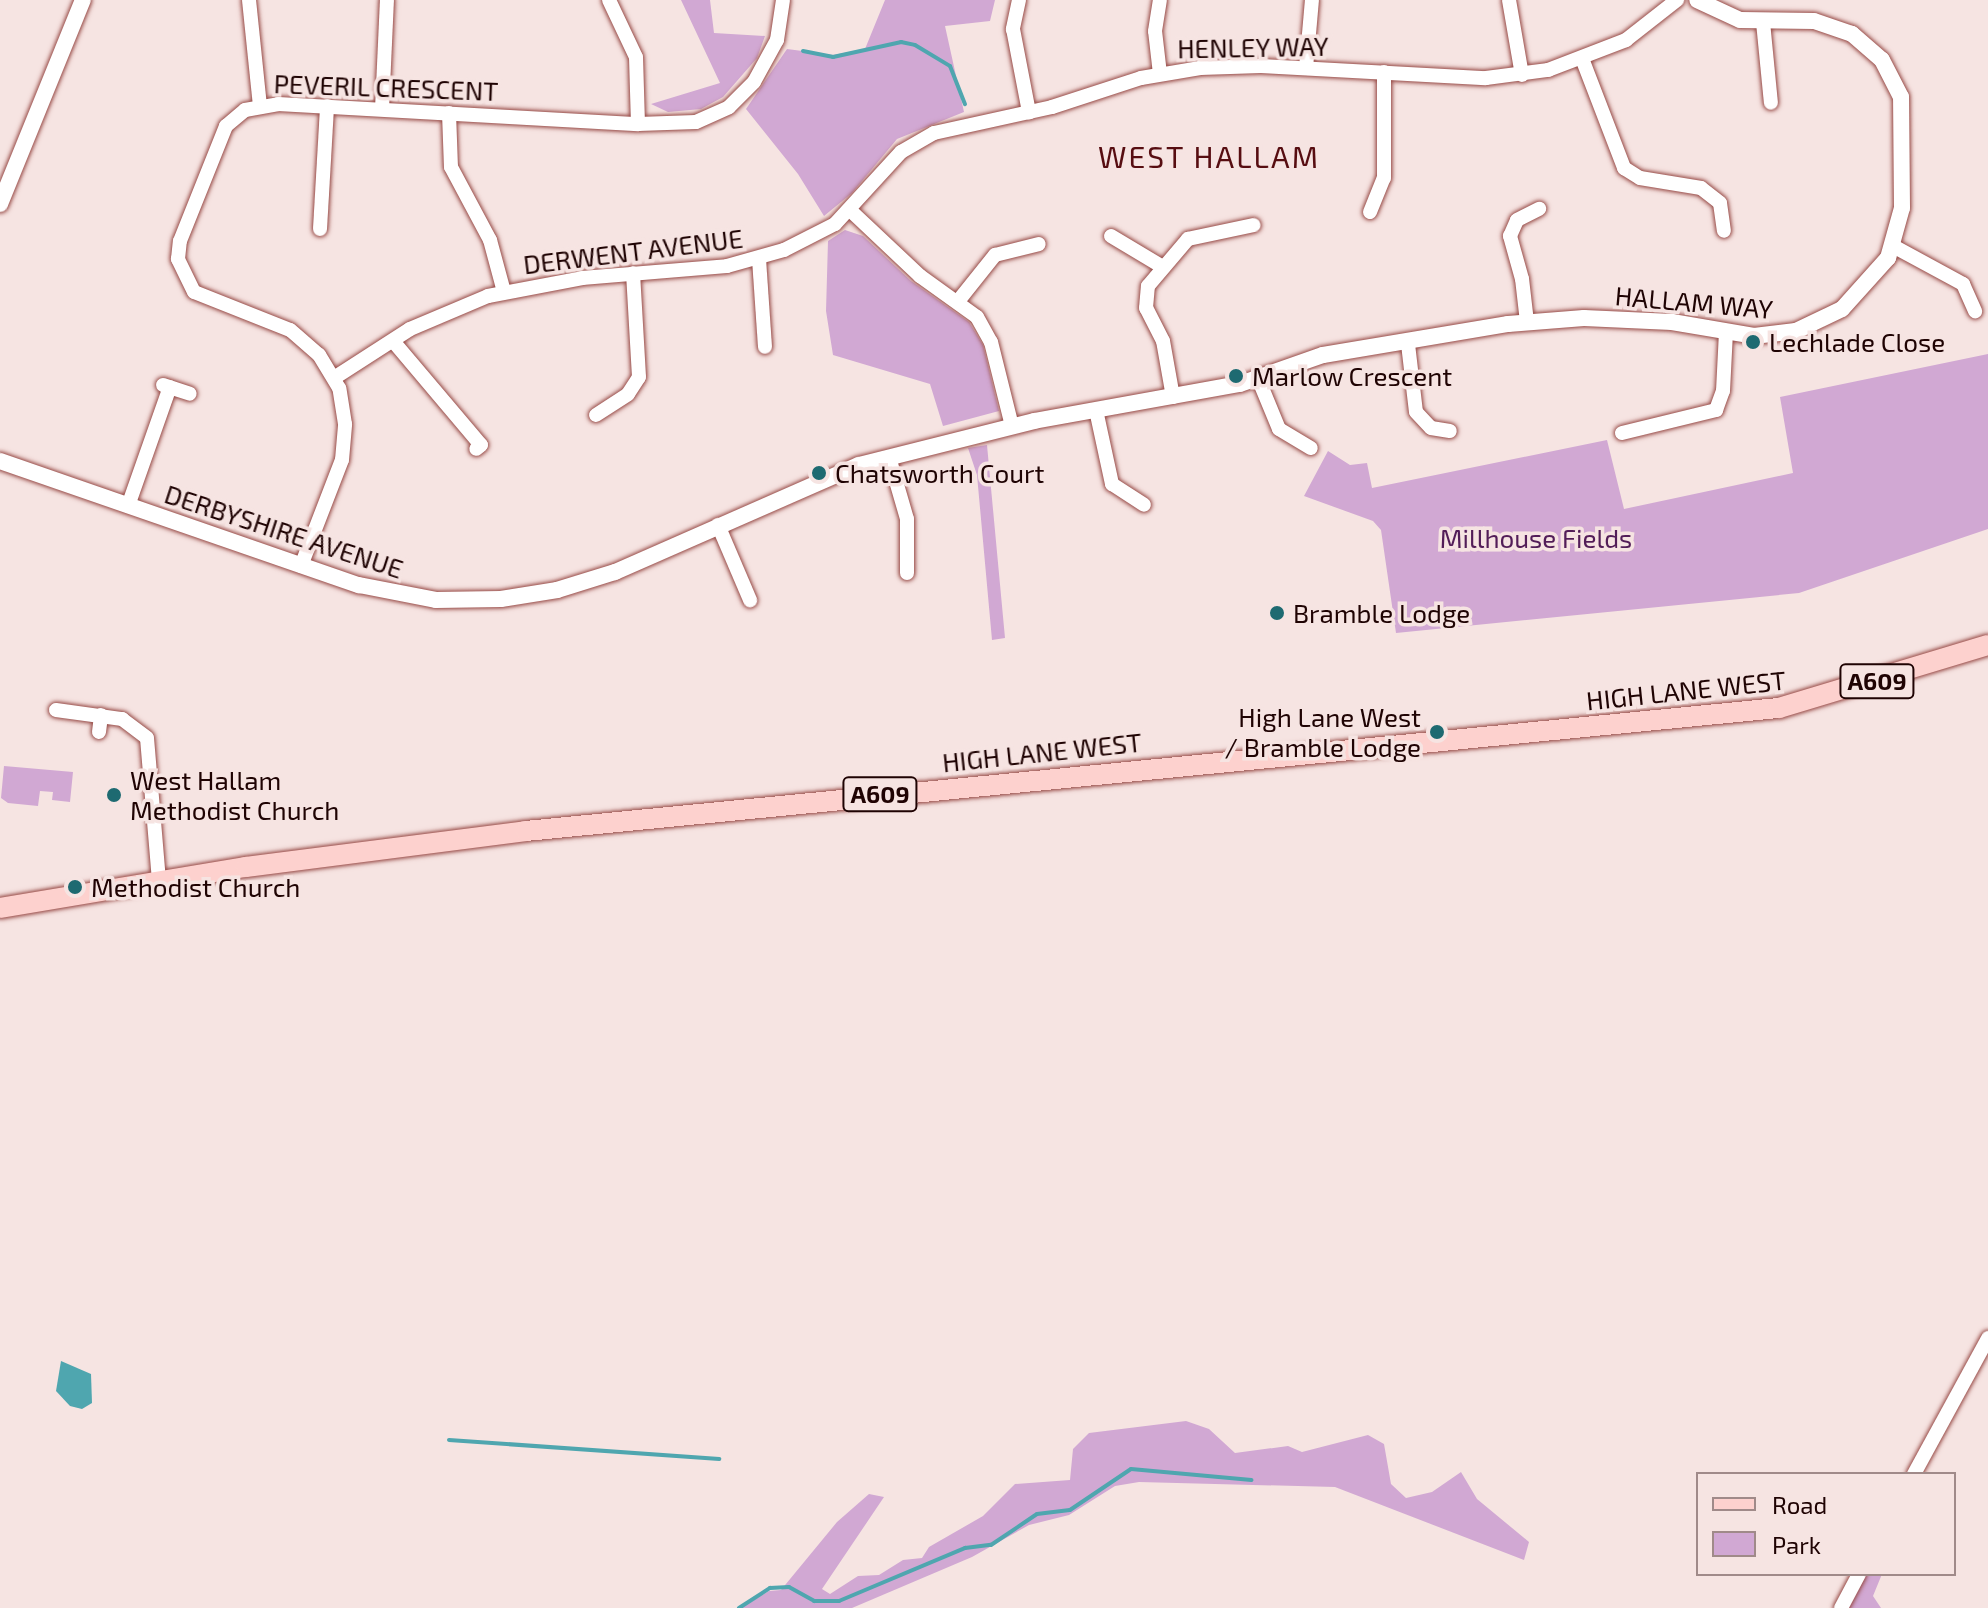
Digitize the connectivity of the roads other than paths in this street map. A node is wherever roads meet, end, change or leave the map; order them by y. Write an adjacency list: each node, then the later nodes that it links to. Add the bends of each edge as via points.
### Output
1 (83, 0): 25 (street)
2 (249, 0): 19 (street)
3 (387, 0): 21 (street)
4 (609, 0): 24 (street, via 636,57)
5 (783, 0): 24 (street, PEVERIL CRESCENT, via 772,52 736,102 696,122)
6 (1160, 0): 16 (street, via 1155,31)
7 (1312, 0): 14 (street)
8 (1509, 0): 17 (street)
9 (1677, 0): 13 (street, HENLEY WAY, via 1626,40)
10 (1697, 0): 12 (street, HALLAM WAY, via 1728,17)
11 (1012, 8): 22 (street)
12 (1763, 22): 18 (street); 34 (street, HALLAM WAY, via 1804,20 1838,27 1871,47 1892,73 1903,106 1905,136 1902,208)
13 (1583, 61): 17 (street, HENLEY WAY); 31 (street, via 1614,152 1631,182 1693,184 1728,207)
14 (1306, 68): 15 (street, HENLEY WAY); 16 (street, HENLEY WAY, via 1229,66)
15 (1384, 72): 17 (street, HENLEY WAY); 26 (street)
16 (1160, 74): 22 (street, HENLEY WAY)
17 (1522, 75)
18 (1771, 103)
19 (260, 106): 20 (street, PEVERIL CRESCENT); 46 (street, PEVERIL CRESCENT, via 235,116 219,136 180,241 180,267 202,298 298,335)
20 (327, 106): 21 (street, PEVERIL CRESCENT); 30 (street, via 328,209)
21 (382, 109): 23 (street, PEVERIL CRESCENT)
22 (1029, 112): 28 (street, HENLEY WAY, via 920,139 893,160)
23 (449, 113): 24 (street, PEVERIL CRESCENT); 38 (street, via 448,160 490,240)
24 (638, 124)
25 (0, 204)
26 (1379, 206)
27 (1539, 209): 41 (street, via 1506,225 1522,279)
28 (851, 211): 35 (street, DERWENT AVENUE, via 804,242); 40 (street, via 929,283)
29 (1254, 225): 36 (street, via 1188,239)
30 (320, 229)
31 (1724, 231)
32 (1111, 236): 36 (street)
33 (1039, 244): 40 (street, via 995,255)
34 (1893, 246): 39 (street, via 1950,274); 42 (street, HALLAM WAY, via 1863,292 1829,318 1780,334)
35 (759, 259): 37 (street, DERWENT AVENUE); 45 (street)
36 (1161, 266): 49 (street, via 1148,286 1146,308 1163,341)
37 (633, 273): 38 (street, DERWENT AVENUE); 51 (street, via 639,377 628,394)
38 (504, 292): 43 (street, DERWENT AVENUE, via 451,309)
39 (1977, 299)
40 (959, 300): 52 (street, via 991,342)
41 (1527, 322): 42 (street, HALLAM WAY, via 1649,320); 44 (street, HALLAM WAY)
42 (1726, 332): 53 (street, via 1720,414)
43 (393, 341): 46 (street, DERWENT AVENUE); 56 (street, via 481,445)
44 (1408, 344): 47 (street, HALLAM WAY, via 1313,358); 54 (street, via 1414,407)
45 (765, 347)
46 (334, 378): 63 (street, PEVERIL CRESCENT, via 344,412 344,451)
47 (1258, 378): 49 (street, HALLAM WAY); 55 (street, via 1279,429)
48 (190, 394): 60 (street, via 166,386)
49 (1173, 397): 50 (street, HALLAM WAY)
50 (1096, 410): 52 (street, HALLAM WAY); 59 (street, via 1109,478 1123,501)
51 (596, 415)
52 (1012, 426): 57 (street, DERBYSHIRE AVENUE)
53 (1622, 433)
54 (1439, 435)
55 (1311, 448)
56 (476, 449)
57 (889, 457): 61 (street, DERBYSHIRE AVENUE); 65 (street, via 907,519)
58 (0, 461): 60 (street, DERBYSHIRE AVENUE)
59 (1144, 505)
60 (128, 506): 63 (street, DERBYSHIRE AVENUE)
61 (718, 525): 63 (street, DERBYSHIRE AVENUE, via 615,572 515,598 416,597); 64 (street)
62 (753, 565): 64 (street)
63 (301, 566)
64 (738, 572): 66 (street)
65 (907, 573)
66 (750, 600)
67 (1988, 645): 71 (main road, HIGH LANE WEST / A609, via 1779,708 526,831)
68 (56, 710): 69 (street)
69 (101, 715): 70 (street); 71 (street, via 134,724 151,747)
70 (99, 732)
71 (159, 881): 72 (main road, HIGH LANE WEST / A609)
72 (0, 908)
73 (1988, 1338): 74 (street)
74 (1915, 1472)
75 (1858, 1576): 76 (street)
76 (1841, 1608)

